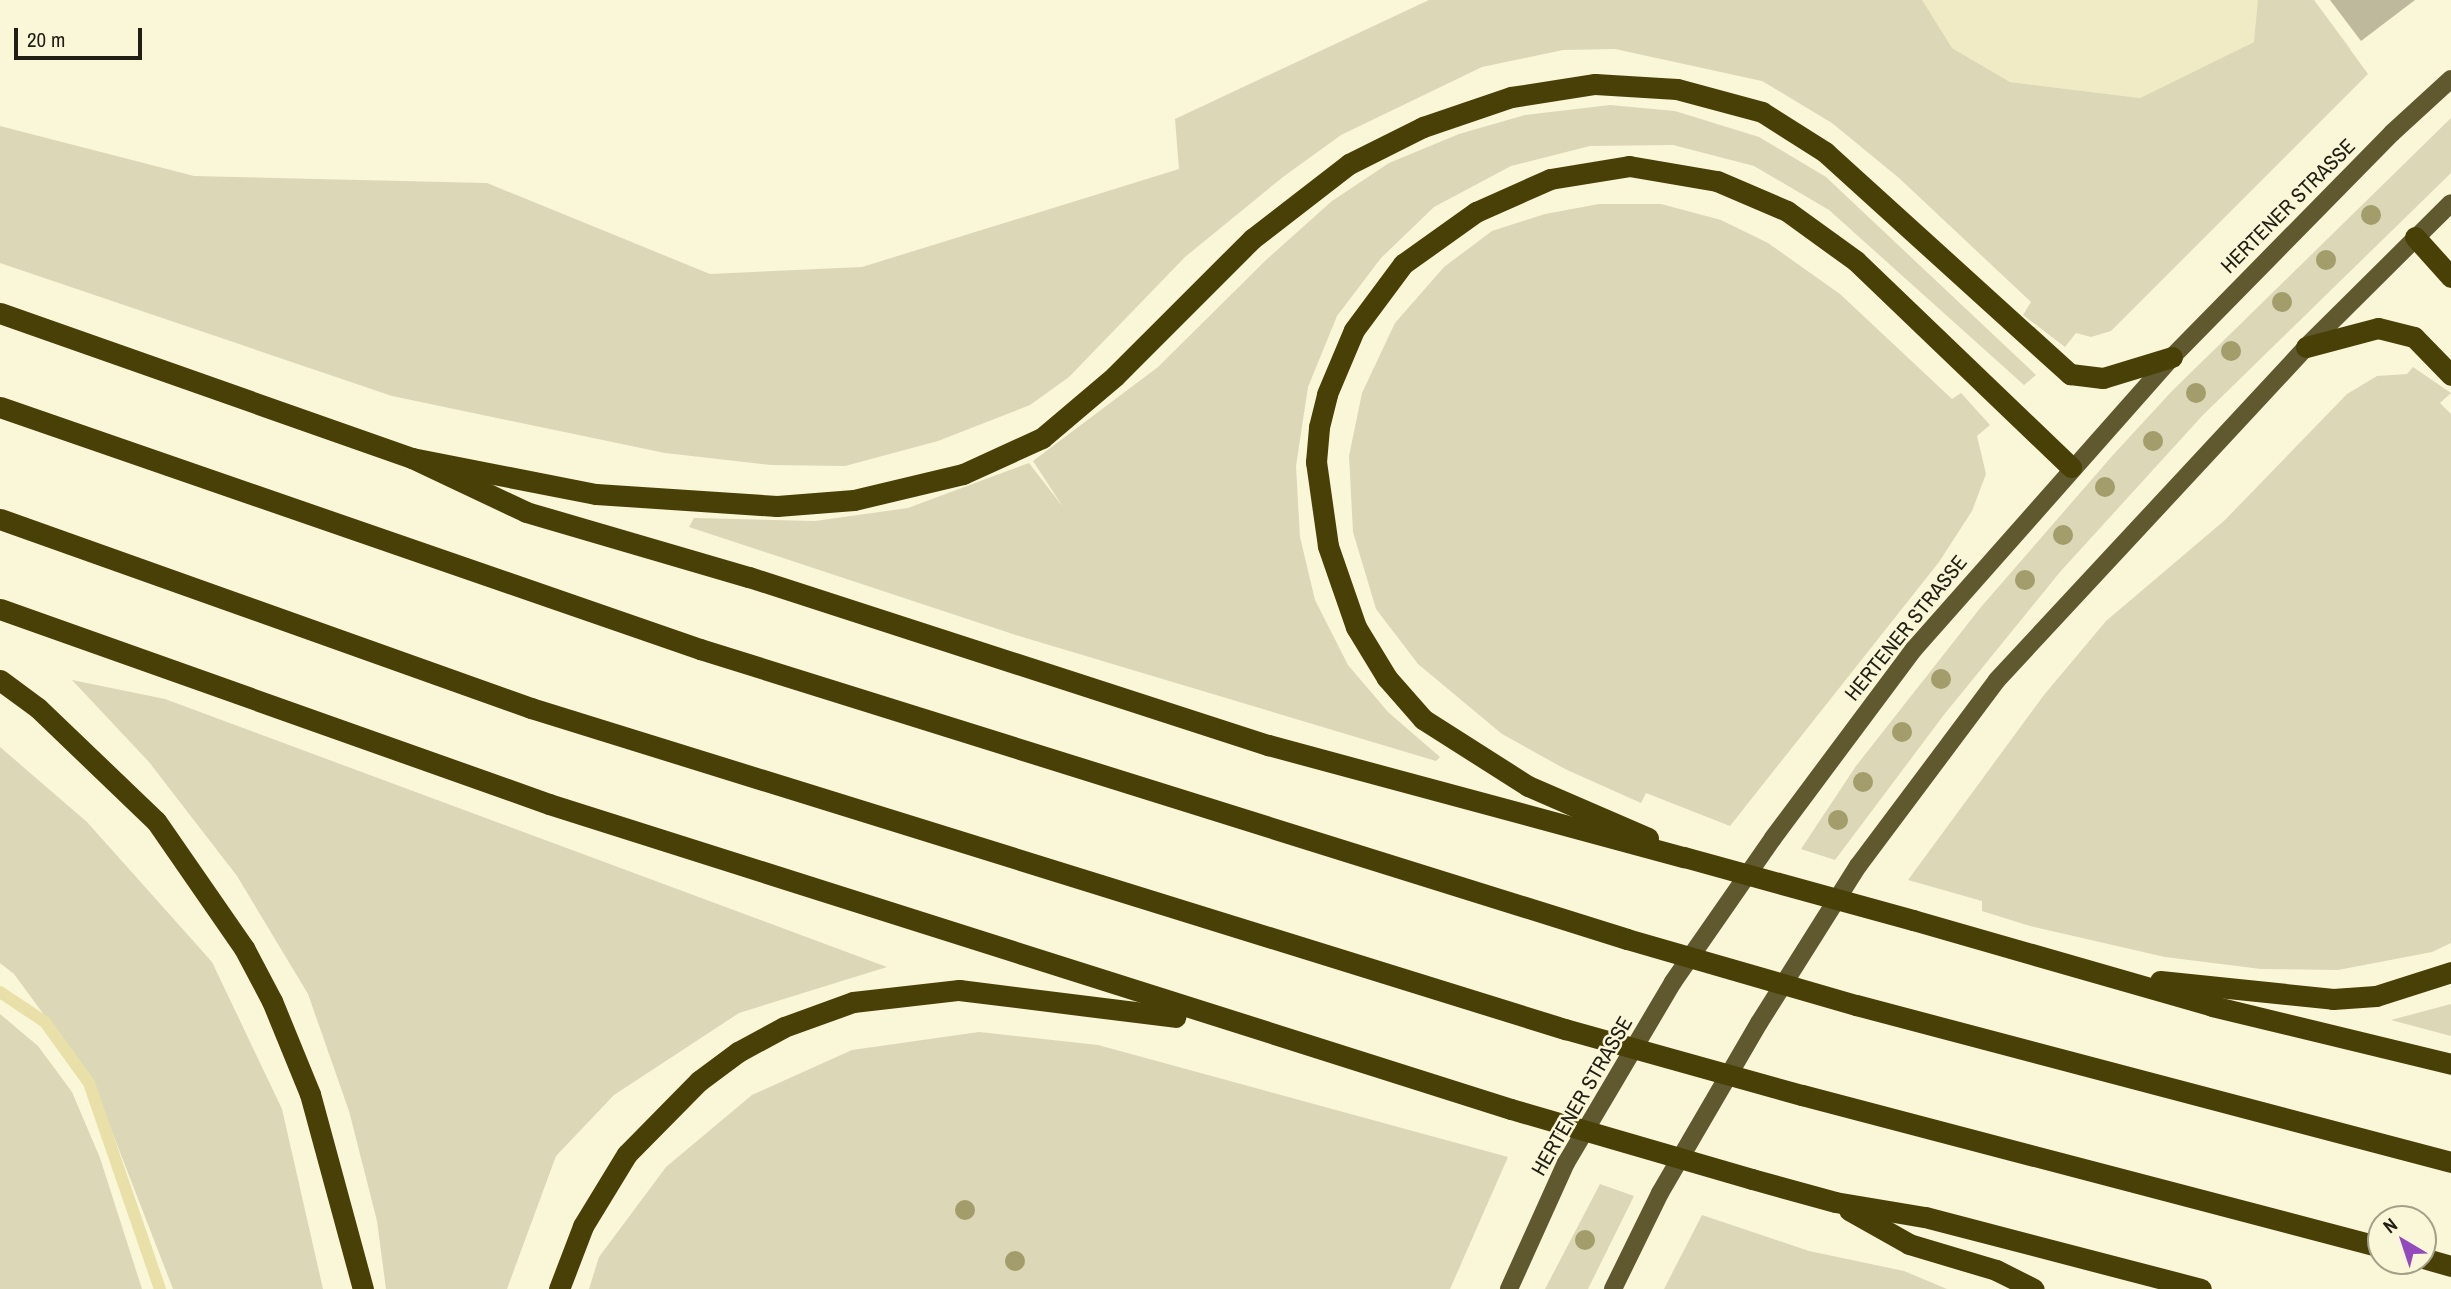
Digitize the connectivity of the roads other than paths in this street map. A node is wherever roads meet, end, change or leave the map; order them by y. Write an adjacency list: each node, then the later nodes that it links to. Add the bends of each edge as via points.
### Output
1 (2451, 79): 7 (main road, HERTENER STRASSE)
2 (2451, 203): 3 (main road)
3 (2415, 237): 4 (highway); 6 (main road)
4 (2451, 277)
5 (0, 313): 10 (highway)
6 (2306, 347): 8 (highway, via 2378,328 2414,337); 26 (main road, via 1997,680 1858,866 1732,1068 1660,1193)
7 (2172, 357): 10 (highway, via 2102,378 2070,374 1825,152 1762,113 1677,89 1595,84 1511,97 1423,127 1349,164 1252,239 1115,376 1042,438 963,474 854,500 777,506 596,494); 11 (main road, HERTENER STRASSE)
8 (2451, 374)
9 (0, 407): 20 (highway, bridge, via 700,649 1627,939 1856,1005)
10 (412, 458): 15 (highway, via 526,512 749,577 1028,670 1268,745)
11 (2071, 467): 15 (highway, via 1856,261 1787,211 1717,181 1629,166 1550,178 1476,212 1402,264 1354,330 1327,394 1319,427 1315,462 1328,546 1356,627 1387,678 1423,719 1528,786 1641,834); 25 (main road, HERTENER STRASSE, via 1914,649 1673,982 1566,1163)
12 (0, 519): 22 (highway, bridge, via 531,708 1565,1029)
13 (0, 609): 18 (highway, via 549,804)
14 (0, 680): 23 (highway, via 38,708 156,821 244,948 272,1001 310,1094)
15 (1684, 858): 17 (highway, bridge)
16 (2451, 972): 17 (highway, via 2376,996 2333,999)
17 (2108, 975): 19 (highway, via 2212,1006)
18 (1249, 1029): 21 (highway, bridge); 24 (highway, via 1102,1004 959,990 853,1002 784,1027 738,1052 699,1081 627,1154 583,1226)
19 (2451, 1064)
20 (2451, 1162)
21 (1835, 1202): 27 (highway, via 1909,1244 1996,1270); 28 (highway, via 1925,1217)
22 (2367, 1243)
23 (363, 1289)
24 (559, 1289)
25 (1509, 1289)
26 (1613, 1289)
27 (2035, 1289)
28 (2201, 1289)

